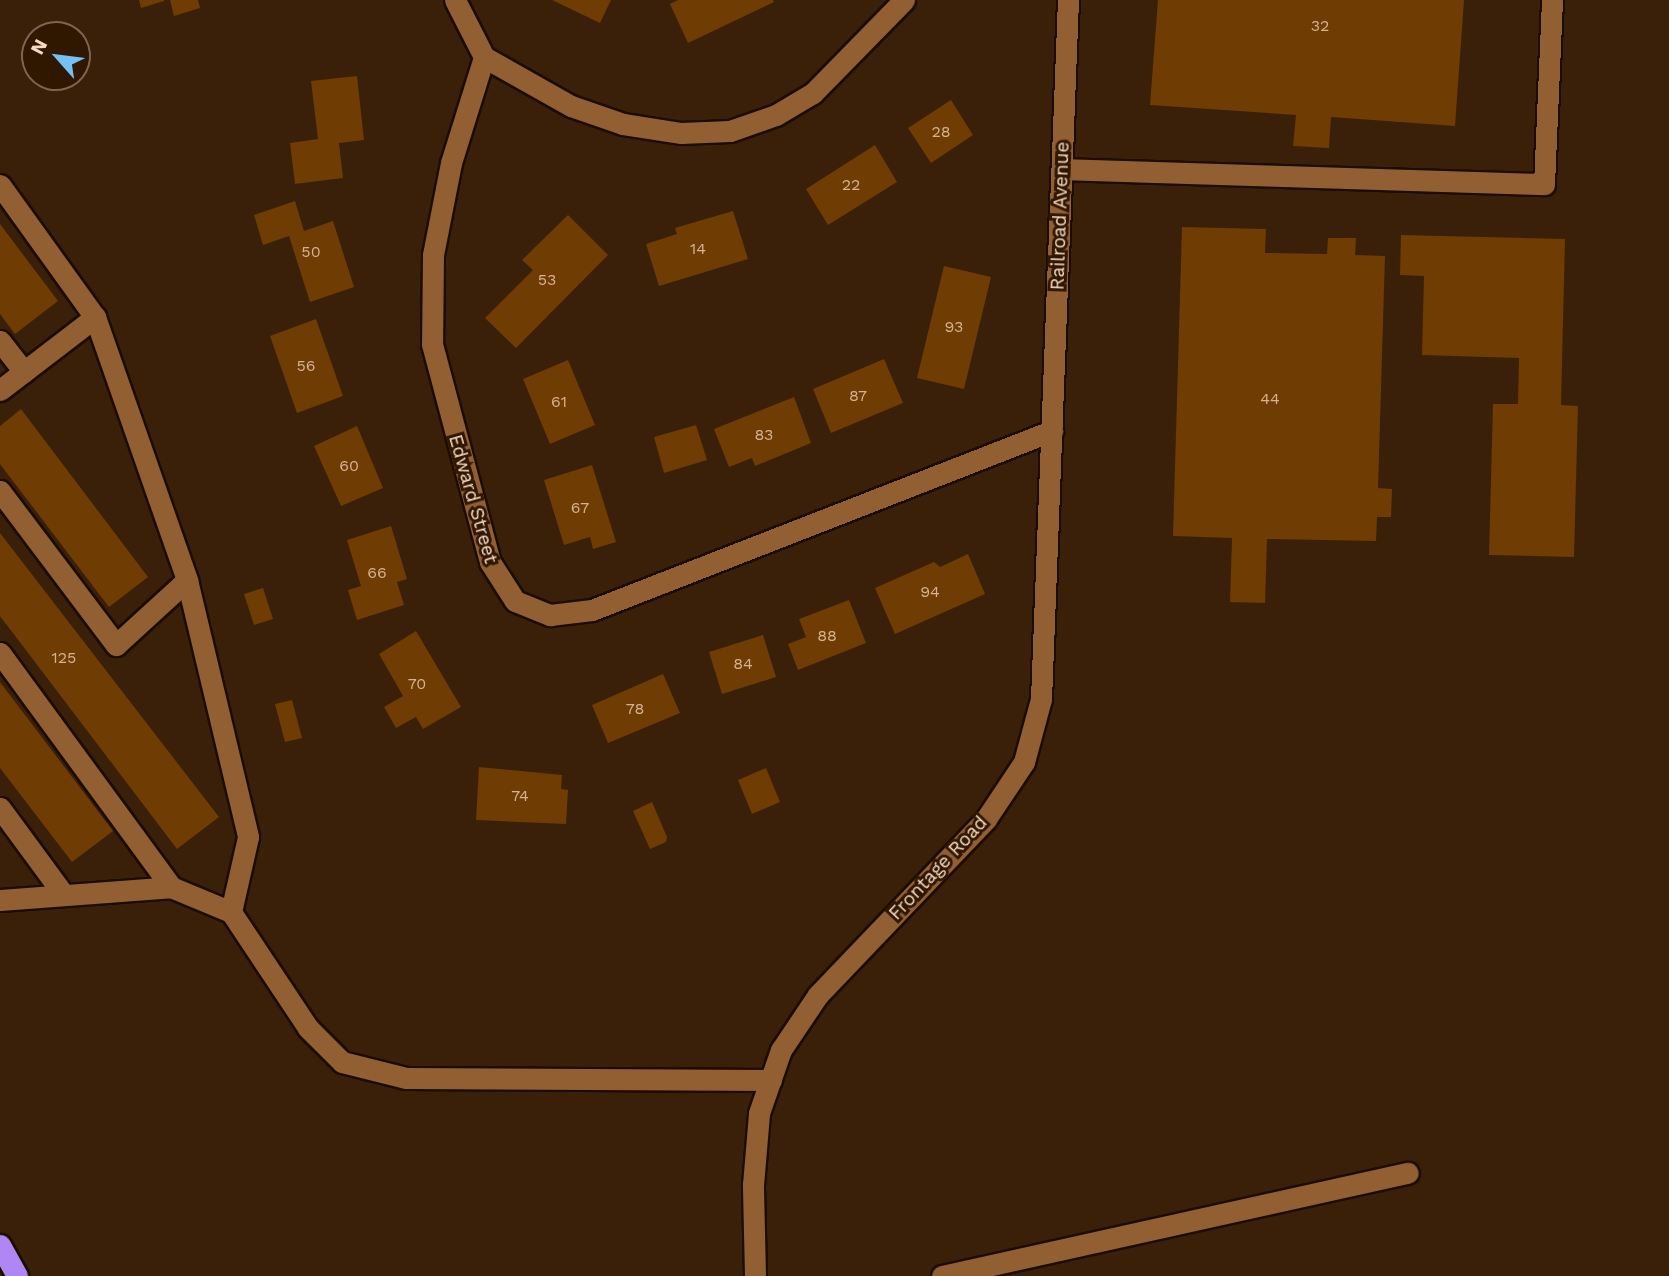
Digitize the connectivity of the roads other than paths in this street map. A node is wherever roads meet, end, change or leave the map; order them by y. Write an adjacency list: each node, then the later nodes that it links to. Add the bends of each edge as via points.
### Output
1 (455, 0): 5 (street)
2 (904, 0): 5 (street, via 813,93 776,115 730,131 681,133 623,124 571,106)
3 (1068, 0): 6 (street, Railroad Avenue)
4 (1552, 0): 6 (street, via 1544,184)
5 (484, 57): 12 (street, Edward Street, via 450,163 433,255 430,313 440,383 490,562 515,601 550,615 592,610)
6 (1062, 169): 12 (street, Railroad Avenue)
7 (0, 185): 8 (street)
8 (95, 317): 10 (street); 14 (street)
9 (0, 341): 10 (street)
10 (24, 372): 11 (street)
11 (0, 390)
12 (1052, 431): 21 (street, Frontage Road, via 1041,699 1024,762 986,818 818,996 781,1051)
13 (0, 491): 14 (street, via 116,645)
14 (187, 580): 20 (street, via 248,837)
15 (0, 653): 17 (street)
16 (0, 808): 18 (street)
17 (171, 887): 18 (street); 20 (street)
18 (64, 895): 19 (street)
19 (0, 900)
20 (231, 912): 21 (street, via 308,1028 342,1062 407,1077)
21 (771, 1080): 25 (street, Frontage Road, via 759,1113 753,1185)
22 (1408, 1173): 26 (street)
23 (0, 1245): 24 (highway)
24 (17, 1276)
25 (755, 1276)
26 (942, 1276)

